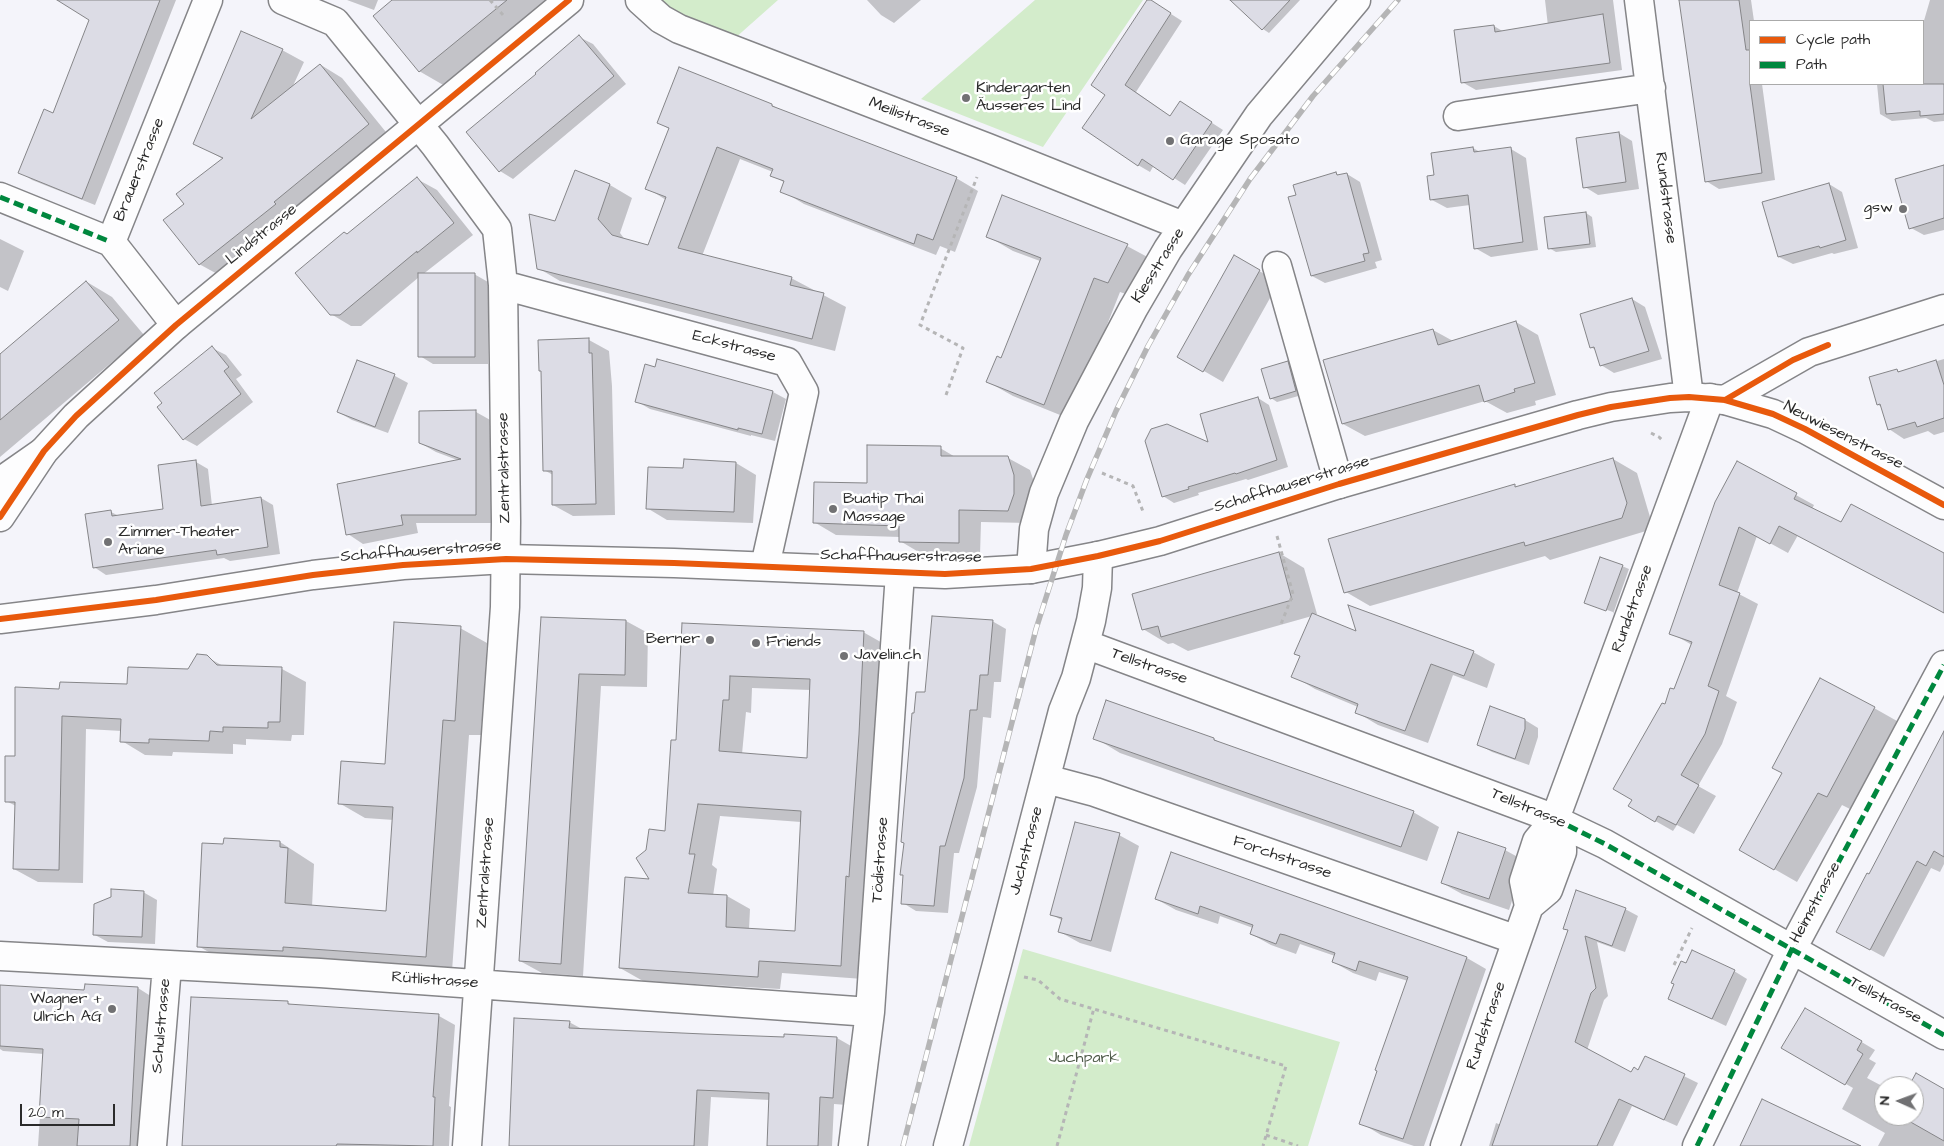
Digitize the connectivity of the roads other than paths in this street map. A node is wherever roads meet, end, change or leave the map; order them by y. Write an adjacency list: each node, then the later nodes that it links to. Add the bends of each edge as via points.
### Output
1 (208, 0): 12 (street, Brauerstrasse)
2 (283, 0): 9 (street, Zentralstrasse, via 335,22)
3 (568, 0): 9 (street, Lindstrasse)
4 (640, 0): 11 (street, Meilistrasse, via 661,19 679,29)
5 (1356, 0): 11 (street, Kiesstrasse, via 1259,115)
6 (1639, 0): 7 (street, Rundstrasse)
7 (1651, 88): 8 (street); 17 (street, Rundstrasse)
8 (1458, 116)
9 (418, 125): 14 (street, Zentralstrasse, via 497,229); 16 (street, Lindstrasse)
10 (0, 197): 12 (street)
11 (1183, 226): 26 (street, Kiesstrasse, via 1133,309 1074,421 1038,511)
12 (111, 242): 16 (street, Brauerstrasse)
13 (1277, 266): 20 (street, Schaffhauserstrasse)
14 (502, 285): 24 (street, Zentralstrasse); 25 (street, Eckstrasse, via 787,362 804,392)
15 (1944, 309): 17 (street, Schaffhauserstrasse, via 1810,352)
16 (176, 325): 18 (street, Lindstrasse, via 76,416)
17 (1708, 399): 20 (street, Schaffhauserstrasse, via 1647,401 1578,415); 21 (street, Neuwiesenstrasse, via 1773,414); 32 (street, Rundstrasse)
18 (44, 451): 19 (street); 22 (street, Lindstrasse)
19 (0, 482)
20 (1339, 484): 23 (street, Schaffhauserstrasse, via 1160,541)
21 (1944, 504)
22 (0, 517)
23 (1098, 556): 26 (street, Schaffhauserstrasse); 29 (street, Juchstrasse, via 1095,606)
24 (506, 559): 25 (street, Schaffhauserstrasse); 28 (street, Schaffhauserstrasse, via 403,565 313,575 156,600); 37 (street, Zentralstrasse)
25 (765, 566): 27 (street, Schaffhauserstrasse)
26 (1030, 569): 27 (street, Schaffhauserstrasse, via 972,574)
27 (900, 573): 38 (street, Tödistrasse)
28 (0, 619)
29 (1085, 644): 31 (street, Juchstrasse, via 1063,711); 32 (street, Tellstrasse, via 1509,800)
30 (1944, 665): 34 (street, Heimstrasse)
31 (1046, 779): 33 (street, Forchstrasse, via 1102,794); 43 (street, Juchstrasse)
32 (1555, 820): 33 (street, Rundstrasse, via 1562,852 1548,890 1529,906); 34 (street, Tellstrasse, via 1605,844)
33 (1517, 940): 44 (street, Rundstrasse)
34 (1792, 949): 39 (street, Tellstrasse); 45 (street, Heimstrasse)
35 (0, 956): 36 (street, Rütlistrasse)
36 (167, 966): 37 (street, Rütlistrasse); 40 (street, Schulstrasse)
37 (478, 984): 38 (street, Rütlistrasse); 41 (street, Zentralstrasse)
38 (870, 1012): 42 (street, Tödistrasse)
39 (1944, 1035)
40 (152, 1146)
41 (467, 1146)
42 (853, 1146)
43 (948, 1146)
44 (1445, 1146)
45 (1697, 1146)

